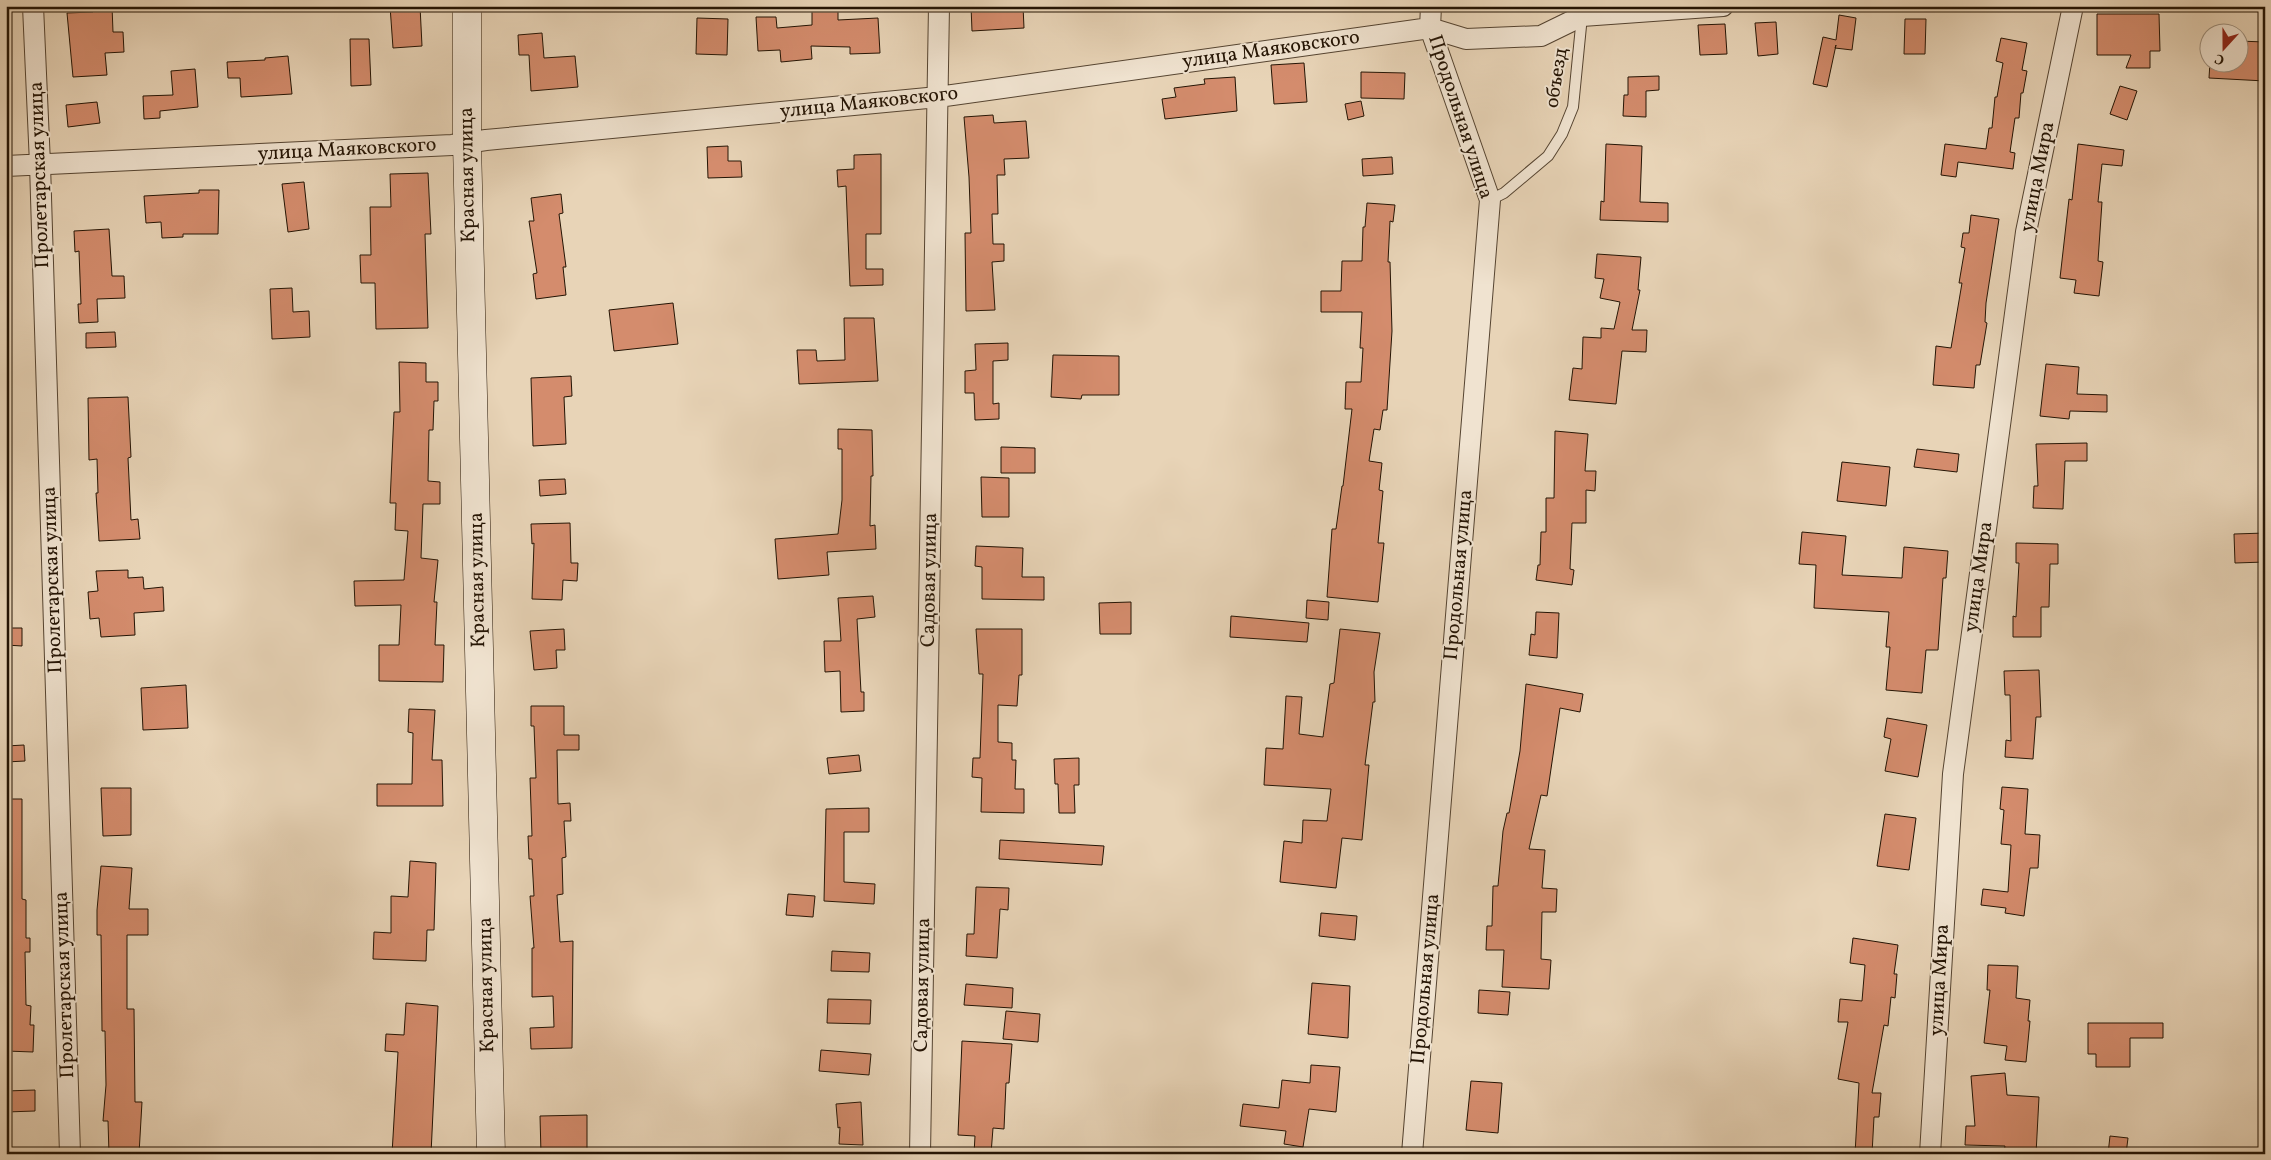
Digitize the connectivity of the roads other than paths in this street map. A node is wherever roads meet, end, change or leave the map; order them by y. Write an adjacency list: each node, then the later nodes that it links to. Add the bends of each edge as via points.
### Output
1 (32, 6): 11 (street, Пролетарская улица)
2 (467, 6): 10 (street, Красная улица)
3 (938, 6): 9 (street, Садовая улица)
4 (1431, 6): 8 (street, Продольная улица)
5 (1723, 6): 7 (street, улица Маяковского)
6 (2073, 6): 18 (street, улица Мира, via 2026,232 1953,774)
7 (1583, 11): 8 (street, улица Маяковского, via 1541,36 1466,39); 13 (lane, объезд, via 1574,107 1562,134 1548,156 1504,193)
8 (1430, 28): 9 (street, улица Маяковского); 13 (street, Продольная улица)
9 (938, 98): 10 (street, улица Маяковского); 16 (street, Садовая улица)
10 (467, 143): 11 (street, улица Маяковского); 15 (street, Красная улица)
11 (40, 164): 12 (street, улица Маяковского); 14 (street, Пролетарская улица)
12 (6, 166)
13 (1490, 200): 17 (street, Продольная улица)
14 (70, 1154)
15 (491, 1154)
16 (920, 1154)
17 (1412, 1154)
18 (1930, 1154)

